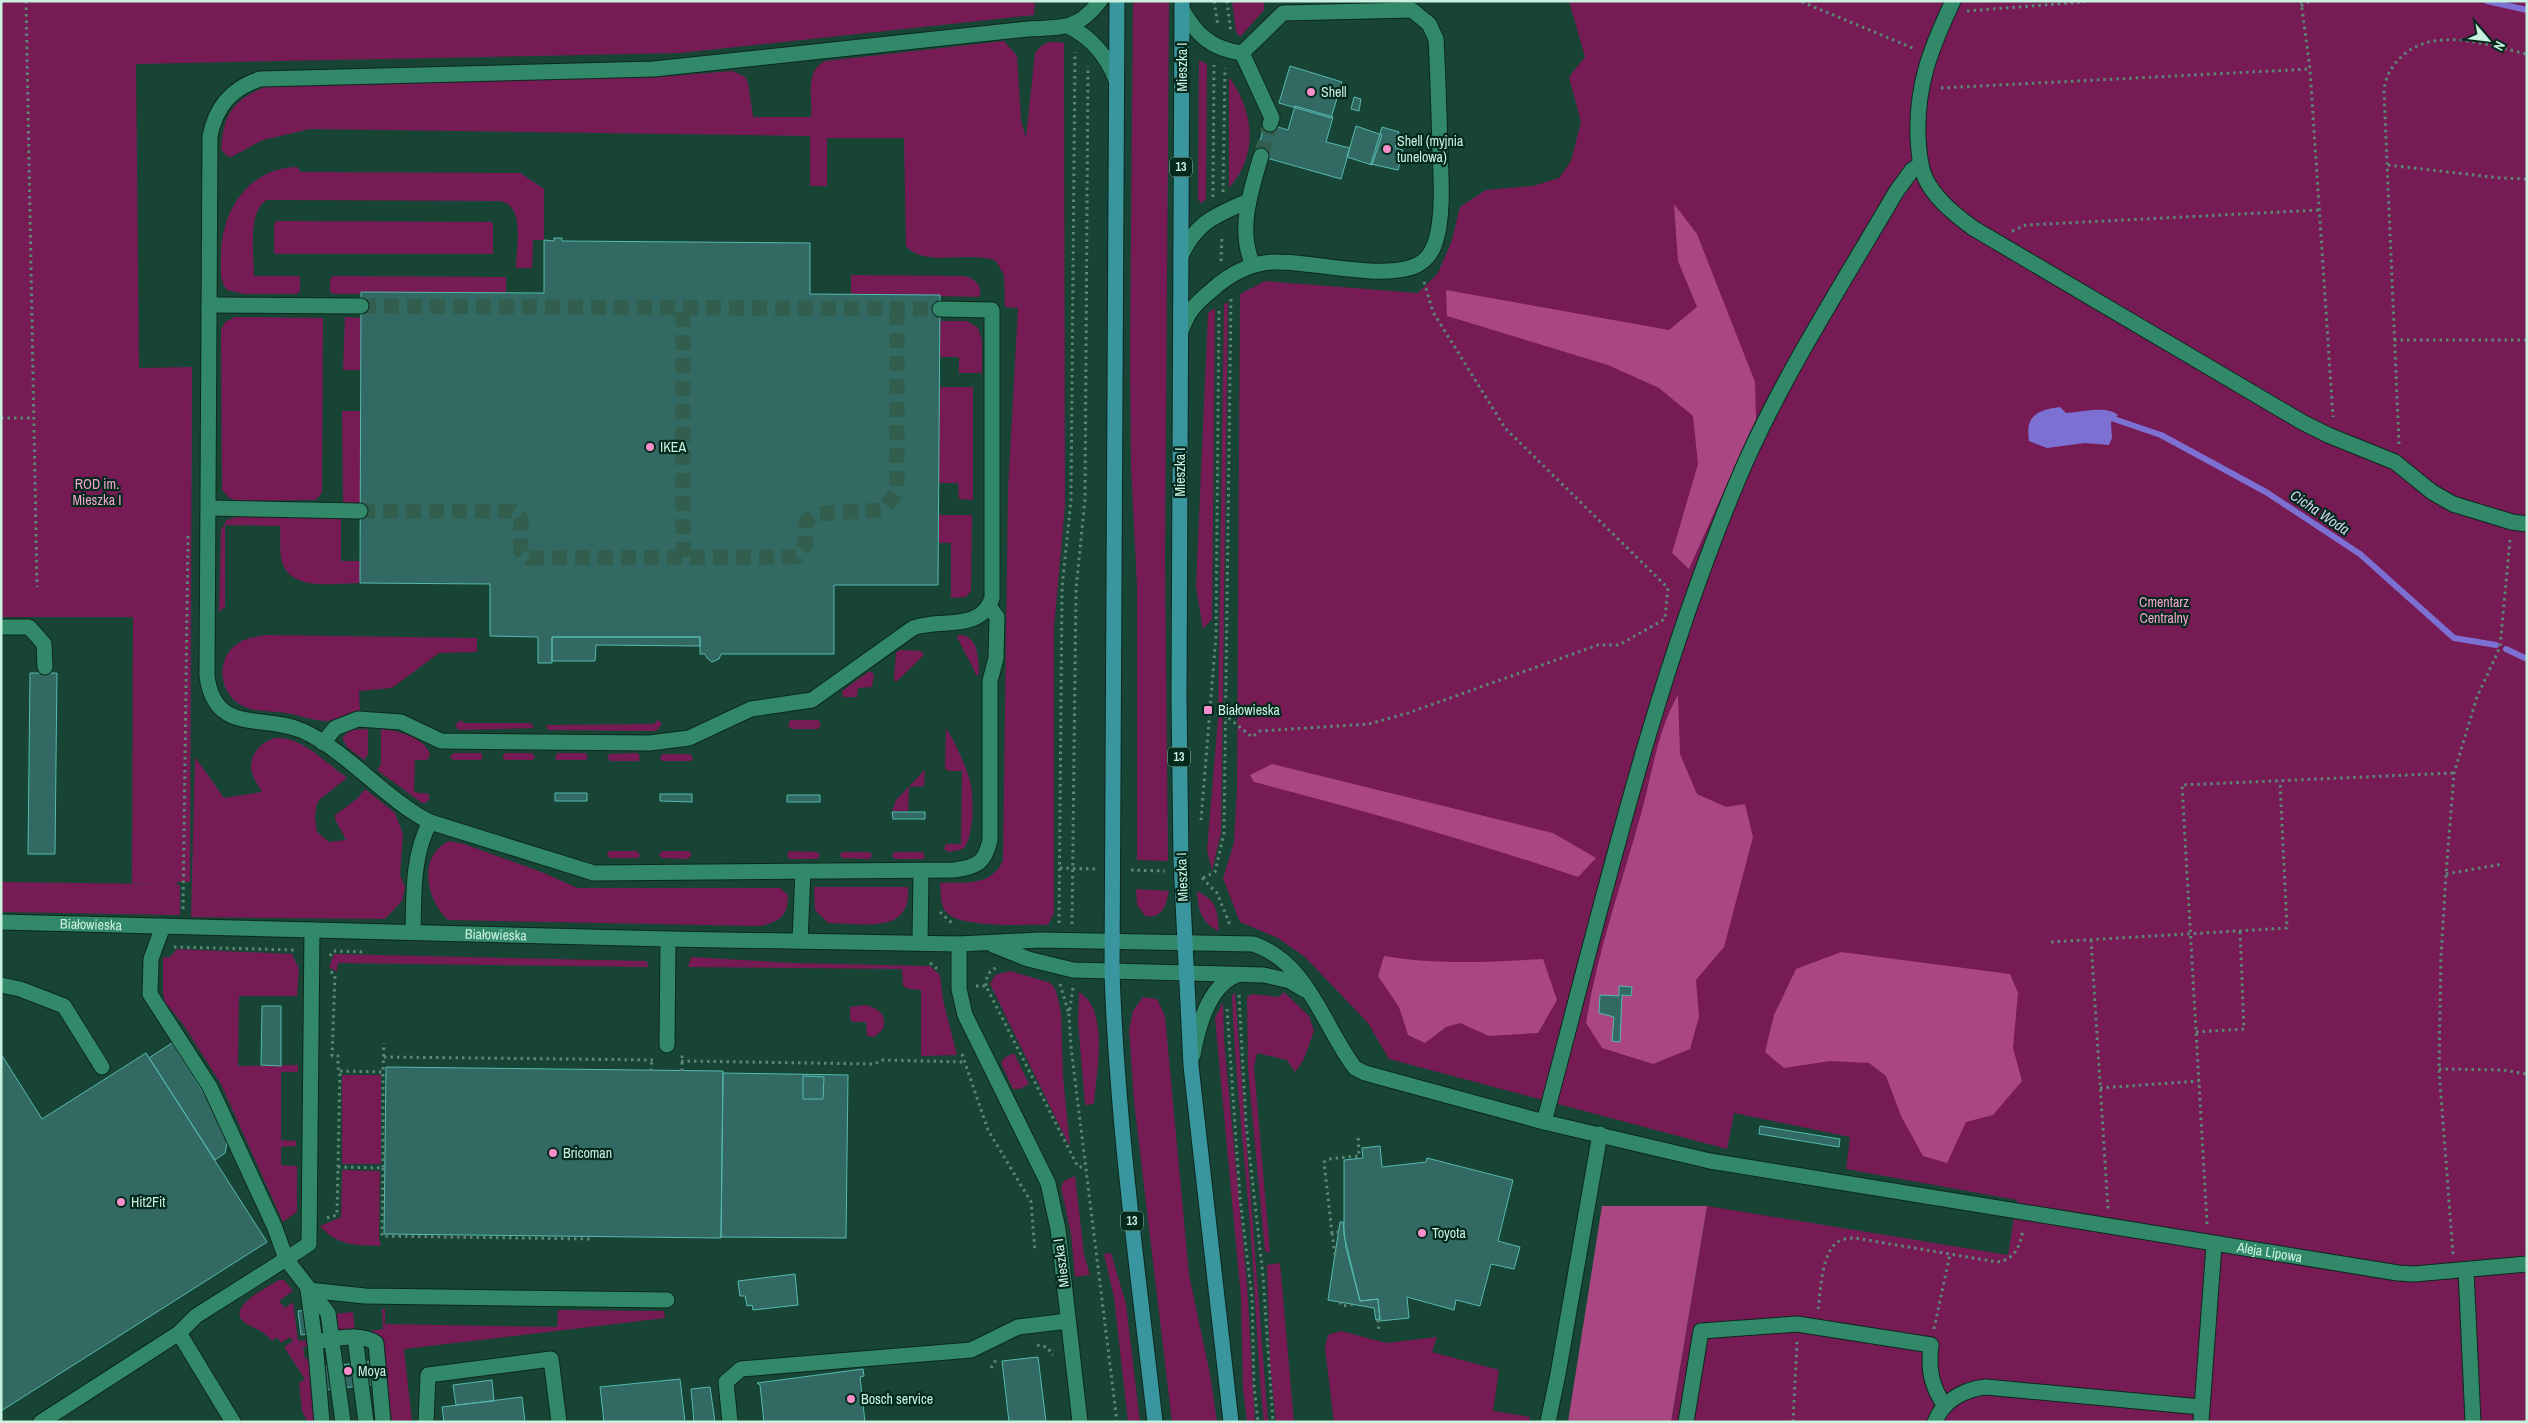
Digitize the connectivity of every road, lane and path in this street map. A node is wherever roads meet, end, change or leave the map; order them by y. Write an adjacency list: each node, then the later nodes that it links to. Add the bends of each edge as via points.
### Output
1 (26, 1): 46 (path)
2 (1100, 1): 12 (street)
3 (1116, 1): 22 (main road, 13)
4 (1214, 1): 13 (path)
5 (1227, 1): 15 (path)
6 (2094, 1): 11 (path)
7 (2310, 1): 9 (path)
8 (1802, 2): 18 (path)
9 (2301, 3): 20 (path)
10 (1182, 5): 16 (street, via 1190,23 1208,42 1217,48); 35 (main road, Mieszka I / 13)
11 (1950, 7): 18 (street)
12 (1073, 28): 14 (street); 39 (street, via 1028,29 654,69 260,78 231,94 213,122 210,136); 67 (path, via 1071,500 1062,588)
13 (1219, 35)
14 (1088, 39): 22 (street, via 1105,57); 68 (path, via 1085,499 1076,589)
15 (1232, 40)
16 (1242, 53): 24 (street, via 1272,118); 36 (street, via 1283,13 1412,10 1429,24 1436,39 1442,194 1436,242 1429,256)
17 (2527, 54): 27 (path, via 2449,39 2428,42 2402,56 2391,68 2385,84)
18 (1929, 55): 23 (street)
19 (1214, 65): 30 (path)
20 (2310, 69): 23 (path); 32 (path)
21 (1224, 72): 29 (path)
22 (1116, 80): 89 (main road, 13)
23 (1920, 89): 26 (street, via 1917,116)
24 (1270, 124)
25 (1261, 156): 31 (street)
26 (1921, 164): 34 (street, via 1929,184 1947,206 1973,228); 57 (street, via 1900,185 1765,420 1737,482)
27 (2388, 165): 28 (path); 43 (path)
28 (2527, 179)
29 (1223, 192)
30 (1213, 198)
31 (1248, 201): 35 (street, via 1207,220 1195,231); 37 (street, via 1246,240)
32 (2319, 210): 34 (path, via 2026,225 2006,235); 47 (path)
33 (1222, 234): 38 (path)
34 (1999, 243): 47 (street)
35 (1181, 256): 42 (main road, Mieszka I / 13)
36 (1418, 264): 37 (street, via 1385,270 1272,262); 55 (path, via 1433,312 1505,428 1668,588)
37 (1253, 265): 38 (street)
38 (1226, 279): 42 (street, via 1191,308); 59 (path, via 1216,636); 60 (path)
39 (209, 305): 40 (street); 49 (street)
40 (361, 306)
41 (940, 309): 54 (street, via 992,310 992,598)
42 (1181, 333): 90 (main road, Mieszka I / 13, via 1179,712)
43 (2394, 340): 44 (path); 48 (path, via 2399,444)
44 (2527, 340)
45 (1, 418): 46 (path)
46 (34, 418): 53 (path)
47 (2334, 438): 48 (street)
48 (2395, 462): 51 (street, via 2432,492 2453,504)
49 (209, 508): 50 (street); 61 (street, via 209,689 215,701 230,716 297,728)
50 (360, 511)
51 (2519, 523): 62 (path, via 2500,647 2477,697)
52 (187, 540): 78 (path)
53 (37, 588)
54 (989, 606): 61 (street, via 979,617 971,620 928,623 913,628 812,700 751,708 689,738 650,743 441,741 401,722 358,719 335,728); 70 (street, via 997,617 996,658 990,681 990,840 987,853 968,868)
55 (1665, 619): 57 (path); 60 (path, via 1620,646 1598,645 1369,724 1260,731 1252,737)
56 (1, 627): 58 (street, via 29,626 44,644)
57 (1677, 641): 128 (street, via 1654,712)
58 (45, 667)
59 (1210, 713): 60 (path); 65 (path)
60 (1226, 716): 73 (path, via 1224,833 1215,872)
61 (323, 743): 64 (street, via 410,811)
62 (2454, 773): 63 (path); 72 (path)
63 (2280, 781): 83 (path, via 2287,928); 85 (path, via 2182,785)
64 (430, 822): 71 (street, via 594,873); 84 (street, via 416,860)
65 (1200, 823)
66 (2503, 864): 72 (path)
67 (1060, 868): 68 (path); 79 (path)
68 (1072, 869): 81 (path)
69 (1202, 869): 73 (path)
70 (921, 870): 71 (street); 92 (street)
71 (803, 871): 87 (street)
72 (2446, 874): 121 (path)
73 (1203, 878): 76 (path, via 1217,893)
74 (936, 904): 80 (path, via 948,922)
75 (1, 922): 77 (street, Białowieska)
76 (1228, 922)
77 (162, 926): 78 (street, Białowieska); 144 (street, via 151,960 150,994 210,1087 268,1211)
78 (183, 927): 82 (street, Białowieska)
79 (1059, 927)
80 (962, 928)
81 (1072, 928)
82 (312, 930): 84 (street, Białowieska); 135 (street)
83 (2240, 931): 85 (path); 109 (path, via 2244,1029)
84 (413, 932): 86 (street, Białowieska)
85 (2191, 934): 88 (path); 109 (path)
86 (668, 939): 87 (street, Białowieska); 111 (street)
87 (800, 940): 92 (street, Białowieska)
88 (2091, 940): 91 (path); 127 (path)
89 (1112, 941): 90 (street); 94 (street, Białowieska, via 1040,940); 99 (main road, 13)
90 (1184, 942): 100 (main road, Mieszka I / 13); 106 (street, via 1253,944 1265,948 1283,960 1302,980)
91 (2051, 942)
92 (920, 943): 93 (street, Białowieska)
93 (959, 944): 94 (street, Białowieska); 105 (street, Mieszka I)
94 (989, 944): 99 (street, Białowieska, via 1059,967)
95 (373, 952): 96 (path, via 334,951)
96 (327, 960)
97 (927, 961): 105 (path, via 944,978 945,991)
98 (327, 965): 122 (path, via 335,975 332,1056 338,1056)
99 (1112, 972): 100 (street); 178 (main road, 13, via 1121,1129)
100 (1186, 973): 102 (street); 119 (main road, Mieszka I / 13)
101 (1060, 979): 108 (path)
102 (1238, 981): 106 (street, via 1264,975 1283,979 1297,985); 119 (street, Mieszka I, via 1225,981 1209,1004); 181 (path, via 1246,1123 1263,1276)
103 (1, 985): 120 (street, via 64,1006)
104 (1073, 986): 108 (path)
105 (959, 989): 131 (path, via 970,985 986,986 1078,1167); 152 (street, Mieszka I, via 965,1015 1048,1183 1058,1229)
106 (1312, 998): 128 (street, Aleja Lipowa, via 1355,1068 1365,1074)
107 (1226, 1001): 180 (path, via 1240,1198 1252,1298)
108 (1069, 1015): 131 (path)
109 (2196, 1032): 126 (path)
110 (384, 1043): 114 (path)
111 (667, 1045)
112 (682, 1046): 117 (path)
113 (962, 1053): 118 (path)
114 (384, 1057): 115 (path); 124 (path)
115 (662, 1060)
116 (672, 1060): 117 (path)
117 (682, 1060): 118 (path, via 874,1064 883,1060); 123 (path)
118 (964, 1062): 141 (path, via 988,1130 1031,1202)
119 (1191, 1066): 179 (main road, Mieszka I / 13)
120 (102, 1067)
121 (2439, 1069): 125 (path, via 2503,1070); 146 (path)
122 (340, 1071): 124 (path); 132 (path)
123 (682, 1071)
124 (383, 1072): 133 (path)
125 (2527, 1074)
126 (2199, 1081): 127 (path); 140 (path)
127 (2100, 1088): 136 (path)
128 (1544, 1122): 130 (street, Aleja Lipowa)
129 (1358, 1134): 138 (path, via 1359,1156 1328,1158 1324,1162)
130 (1600, 1134): 134 (street, Aleja Lipowa, via 1710,1161); 182 (street)
131 (1085, 1166): 177 (path)
132 (338, 1167): 133 (path); 135 (path, via 337,1215)
133 (383, 1168): 139 (path, via 382,1236)
134 (2021, 1210): 136 (street, Aleja Lipowa); 142 (path, via 2018,1248 2005,1261)
135 (309, 1220): 144 (street, via 309,1244)
136 (2109, 1226): 140 (street, Aleja Lipowa)
137 (1339, 1232): 138 (path)
138 (1332, 1233): 143 (path)
139 (592, 1239)
140 (2211, 1244): 146 (street, Aleja Lipowa, via 2398,1273); 166 (street)
141 (1035, 1252)
142 (1950, 1254): 154 (path, via 1855,1238 1836,1243 1825,1265); 161 (path)
143 (1335, 1255)
144 (286, 1259): 147 (street); 156 (street, via 196,1316)
145 (2527, 1264): 146 (street, Aleja Lipowa)
146 (2460, 1270): 186 (street)
147 (308, 1290): 148 (street, via 365,1296); 158 (street, via 328,1313); 159 (street)
148 (666, 1300)
149 (1340, 1302): 150 (path, via 1342,1306)
150 (1356, 1304)
151 (1378, 1320): 155 (path)
152 (1068, 1321): 175 (street, via 1018,1327 971,1350 741,1368 726,1382); 176 (street, Mieszka I)
153 (1798, 1324): 154 (street); 183 (street, via 1701,1331); 184 (path)
154 (1816, 1327): 161 (street)
155 (1379, 1332)
156 (179, 1334): 167 (street); 168 (street)
157 (355, 1337): 158 (street); 171 (street); 172 (street, via 376,1343)
158 (332, 1340): 159 (street); 170 (street)
159 (315, 1342): 169 (street)
160 (1034, 1344): 163 (path, via 1047,1347)
161 (1931, 1345): 165 (street, via 1929,1372 1932,1385)
162 (998, 1356): 164 (path)
163 (1057, 1363)
164 (991, 1368)
165 (1945, 1406): 166 (street, via 1965,1391 1986,1387); 185 (street)
166 (2201, 1414)
167 (40, 1422)
168 (233, 1422)
169 (322, 1422)
170 (343, 1422)
171 (366, 1422)
172 (382, 1422)
173 (426, 1422): 174 (street, via 428,1375 551,1359)
174 (560, 1422)
175 (730, 1422)
176 (1080, 1422)
177 (1117, 1422)
178 (1156, 1422)
179 (1231, 1422)
180 (1258, 1422)
181 (1273, 1422)
182 (1548, 1422)
183 (1686, 1422)
184 (1793, 1422)
185 (1935, 1422)
186 (2473, 1422)

